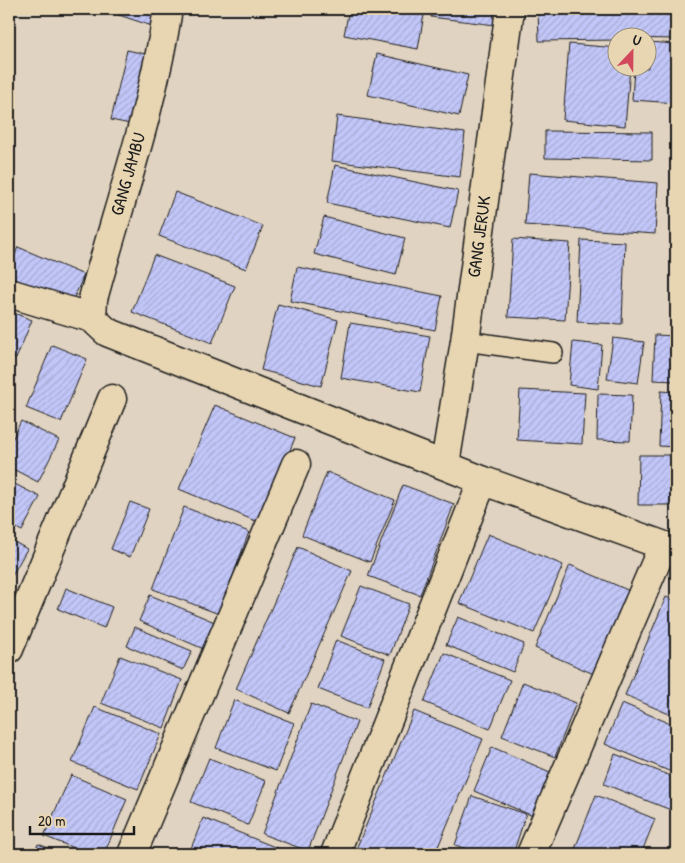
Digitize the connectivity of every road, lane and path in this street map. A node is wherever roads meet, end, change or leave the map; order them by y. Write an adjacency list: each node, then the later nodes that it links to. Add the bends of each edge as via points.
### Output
1 (168, 9): 4 (street, GANG JAMBU, via 135,149 93,300)
2 (510, 9): 5 (street, GANG JERUK)
3 (9, 293): 4 (street)
4 (100, 325): 9 (street, via 315,415)
5 (465, 341): 6 (lane); 9 (street, GANG JERUK)
6 (553, 352)
7 (112, 399): 12 (street)
8 (296, 464): 13 (street)
9 (444, 464): 10 (street)
10 (484, 481): 11 (street); 14 (street)
11 (670, 548): 15 (street)
12 (9, 649)
13 (132, 854)
14 (335, 854)
15 (531, 854)

